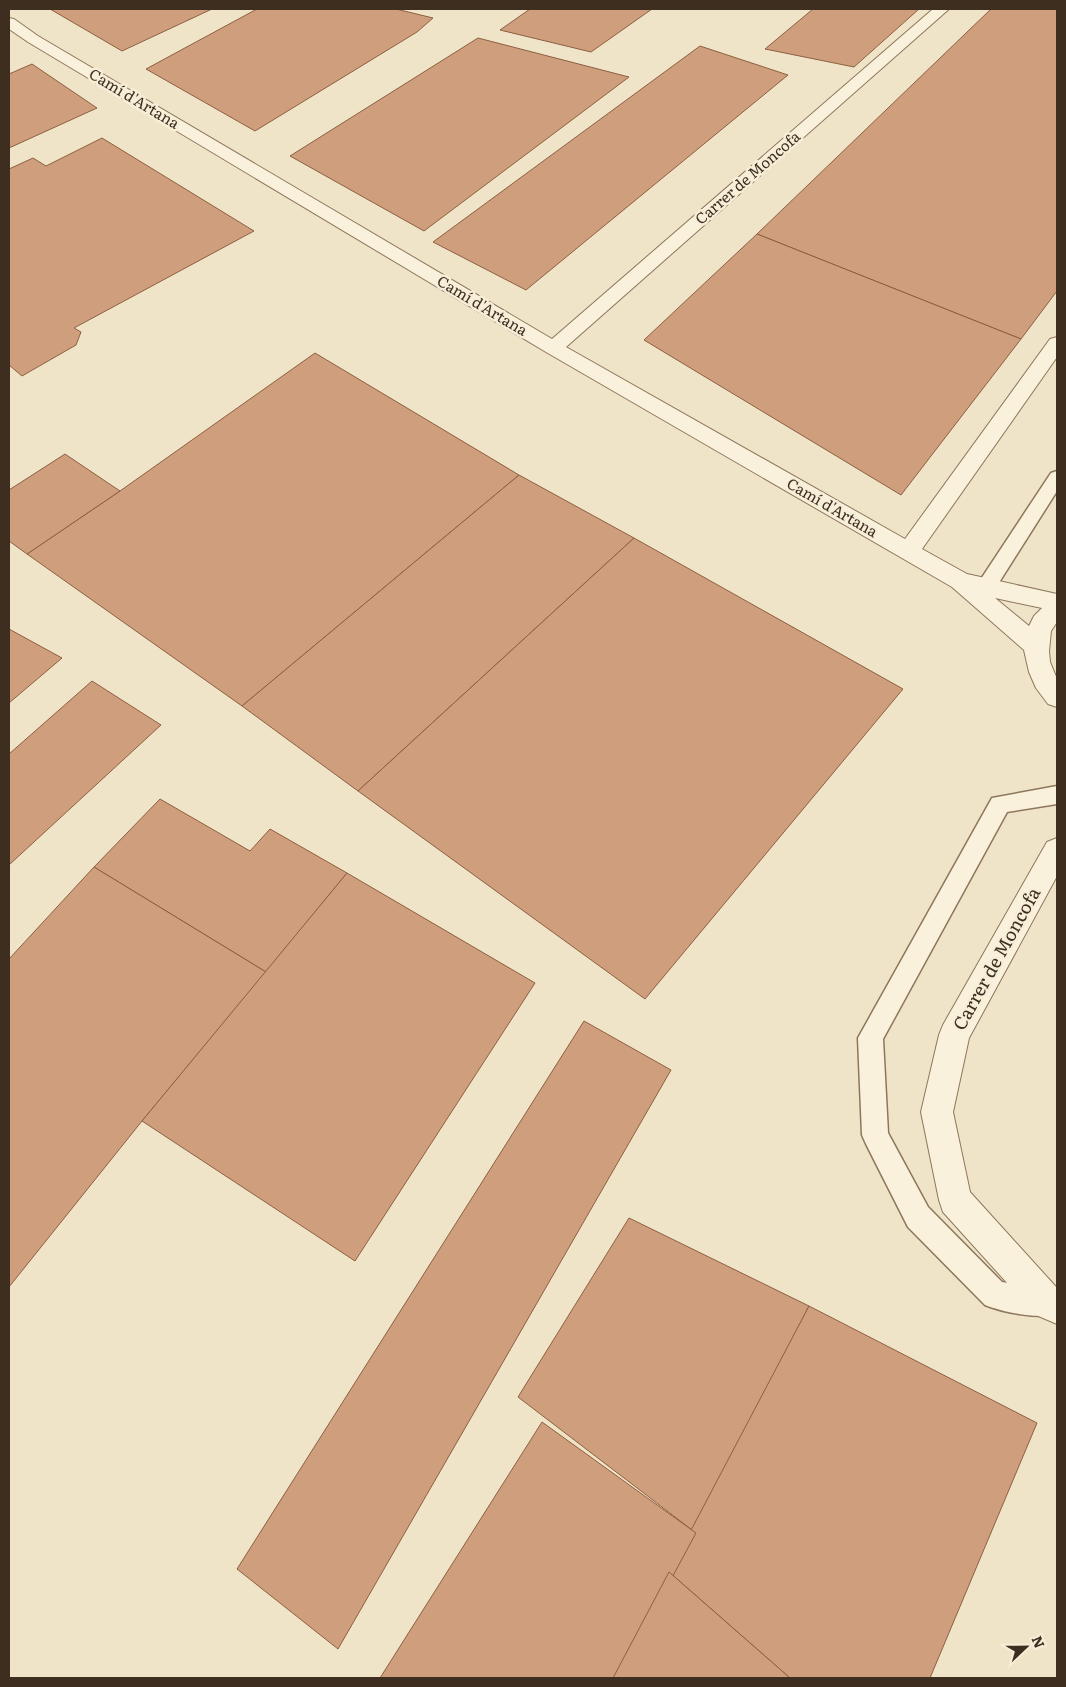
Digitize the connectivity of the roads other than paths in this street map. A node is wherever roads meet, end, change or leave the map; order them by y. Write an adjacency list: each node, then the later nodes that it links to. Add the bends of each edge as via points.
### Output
1 (942, 9): 4 (street, Carrer de Moncofa)
2 (9, 22): 4 (street, Camí d'Artana)
3 (1057, 343): 6 (street)
4 (553, 348): 6 (street, Camí d'Artana)
5 (1057, 477): 8 (lane)
6 (908, 552): 7 (street, Camí d'Artana)
7 (960, 582): 8 (street, Camí d'Artana); 11 (street, Camí d'Artana)
8 (986, 587): 9 (street, Camí d'Artana)
9 (1057, 603)
10 (1057, 609): 11 (street, via 1043,622)
11 (1036, 646): 12 (street, via 1040,670)
12 (1057, 697)
13 (1057, 795): 15 (lane, via 1000,804 870,1038 875,1135 918,1217 994,1295)
14 (1057, 850): 15 (street, Carrer de Moncofa, via 954,1035 937,1112 956,1200)
15 (1053, 1305)

